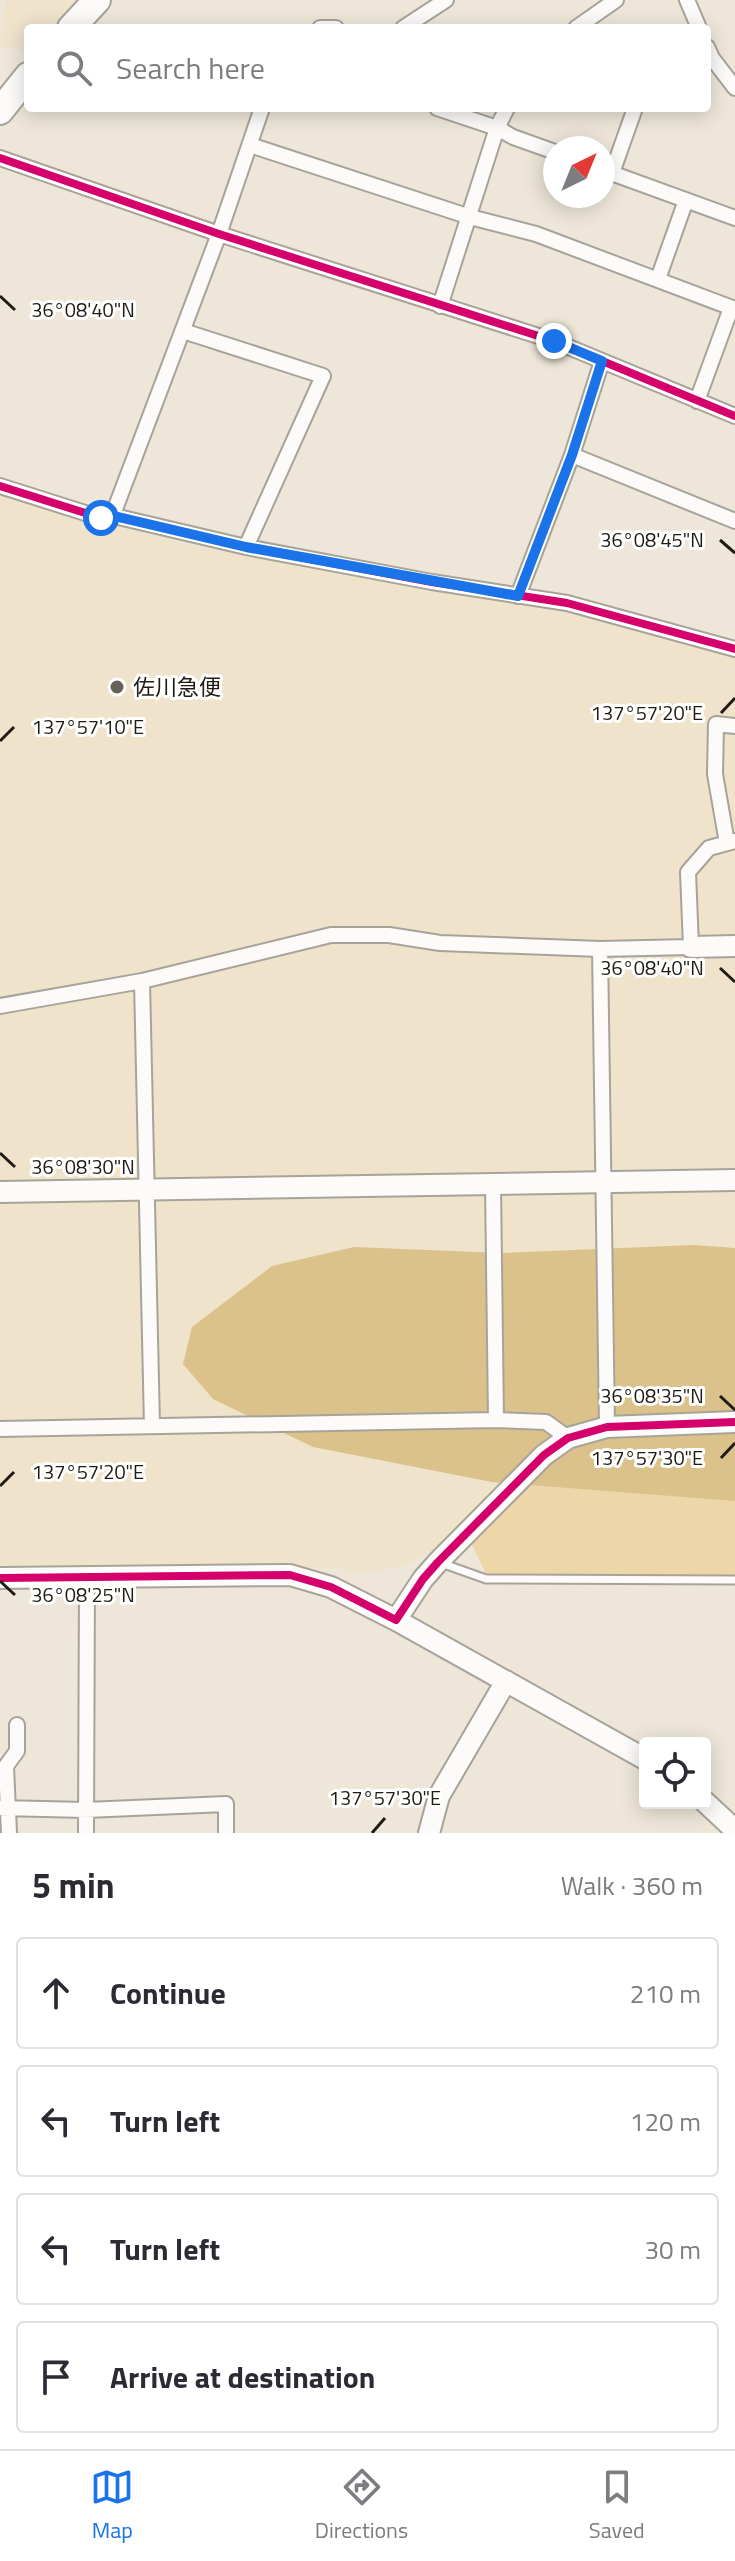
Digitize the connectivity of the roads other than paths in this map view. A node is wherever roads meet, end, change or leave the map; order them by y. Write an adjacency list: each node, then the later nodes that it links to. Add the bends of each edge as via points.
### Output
1 (97, 0): 5 (highway)
2 (446, 0): 6 (street)
3 (616, 0): 7 (street)
4 (687, 0): 8 (street)
5 (75, 24)
6 (409, 24)
7 (582, 24)
8 (697, 24)
9 (711, 56): 11 (street)
10 (24, 81): 12 (highway)
11 (735, 88)
12 (0, 111)
13 (261, 112): 18 (street)
14 (449, 112): 17 (street)
15 (505, 112): 17 (street)
16 (633, 112): 20 (street)
17 (497, 128): 19 (street); 24 (street)
18 (250, 145): 24 (street); 26 (street)
19 (543, 148)
20 (615, 153)
21 (0, 158): 26 (street)
22 (615, 174): 23 (street)
23 (686, 200): 25 (street); 27 (street)
24 (470, 217): 27 (street, via 536,234); 28 (street)
25 (735, 218)
26 (219, 234): 28 (street); 30 (street)
27 (658, 279): 29 (street)
28 (440, 306): 31 (street)
29 (733, 309): 32 (street)
30 (183, 331): 36 (street); 38 (street, via 323,376)
31 (602, 361): 32 (street); 34 (street)
32 (697, 401): 33 (street)
33 (735, 416)
34 (572, 455): 37 (street); 39 (street)
35 (0, 486): 36 (street)
36 (112, 517): 38 (street)
37 (735, 521)
38 (246, 547): 39 (street)
39 (518, 596): 40 (street, via 567,603)
40 (735, 649)
41 (735, 726): 42 (street, via 716,724 715,774)
42 (731, 842): 44 (street, via 709,848 688,872)
43 (735, 946): 44 (street)
44 (691, 947): 45 (street)
45 (600, 949): 46 (street, via 331,935); 49 (street)
46 (142, 981): 47 (street); 51 (street)
47 (0, 1006)
48 (735, 1180): 49 (street)
49 (604, 1183): 50 (street); 56 (street)
50 (493, 1184): 51 (street); 53 (street)
51 (148, 1190): 52 (street); 55 (street)
52 (0, 1192)
53 (496, 1420): 55 (street); 58 (street, via 546,1422)
54 (735, 1422): 56 (street)
55 (152, 1426): 57 (street)
56 (607, 1427): 58 (street)
57 (0, 1429)
58 (568, 1438): 59 (street, via 544,1455)
59 (438, 1562): 62 (lane, via 486,1579); 63 (street)
60 (0, 1578): 61 (street)
61 (87, 1579): 63 (street, via 290,1575 331,1587); 69 (street)
62 (735, 1580)
63 (396, 1620): 64 (street)
64 (506, 1681): 66 (street); 74 (street, via 439,1796)
65 (17, 1725): 67 (street, via 17,1751 6,1766)
66 (639, 1756)
67 (4, 1808): 69 (street); 71 (street)
68 (711, 1808): 70 (street)
69 (86, 1810): 72 (street); 73 (street, via 226,1804)
70 (735, 1830)
71 (9, 1833)
72 (86, 1833)
73 (226, 1833)
74 (429, 1833)

